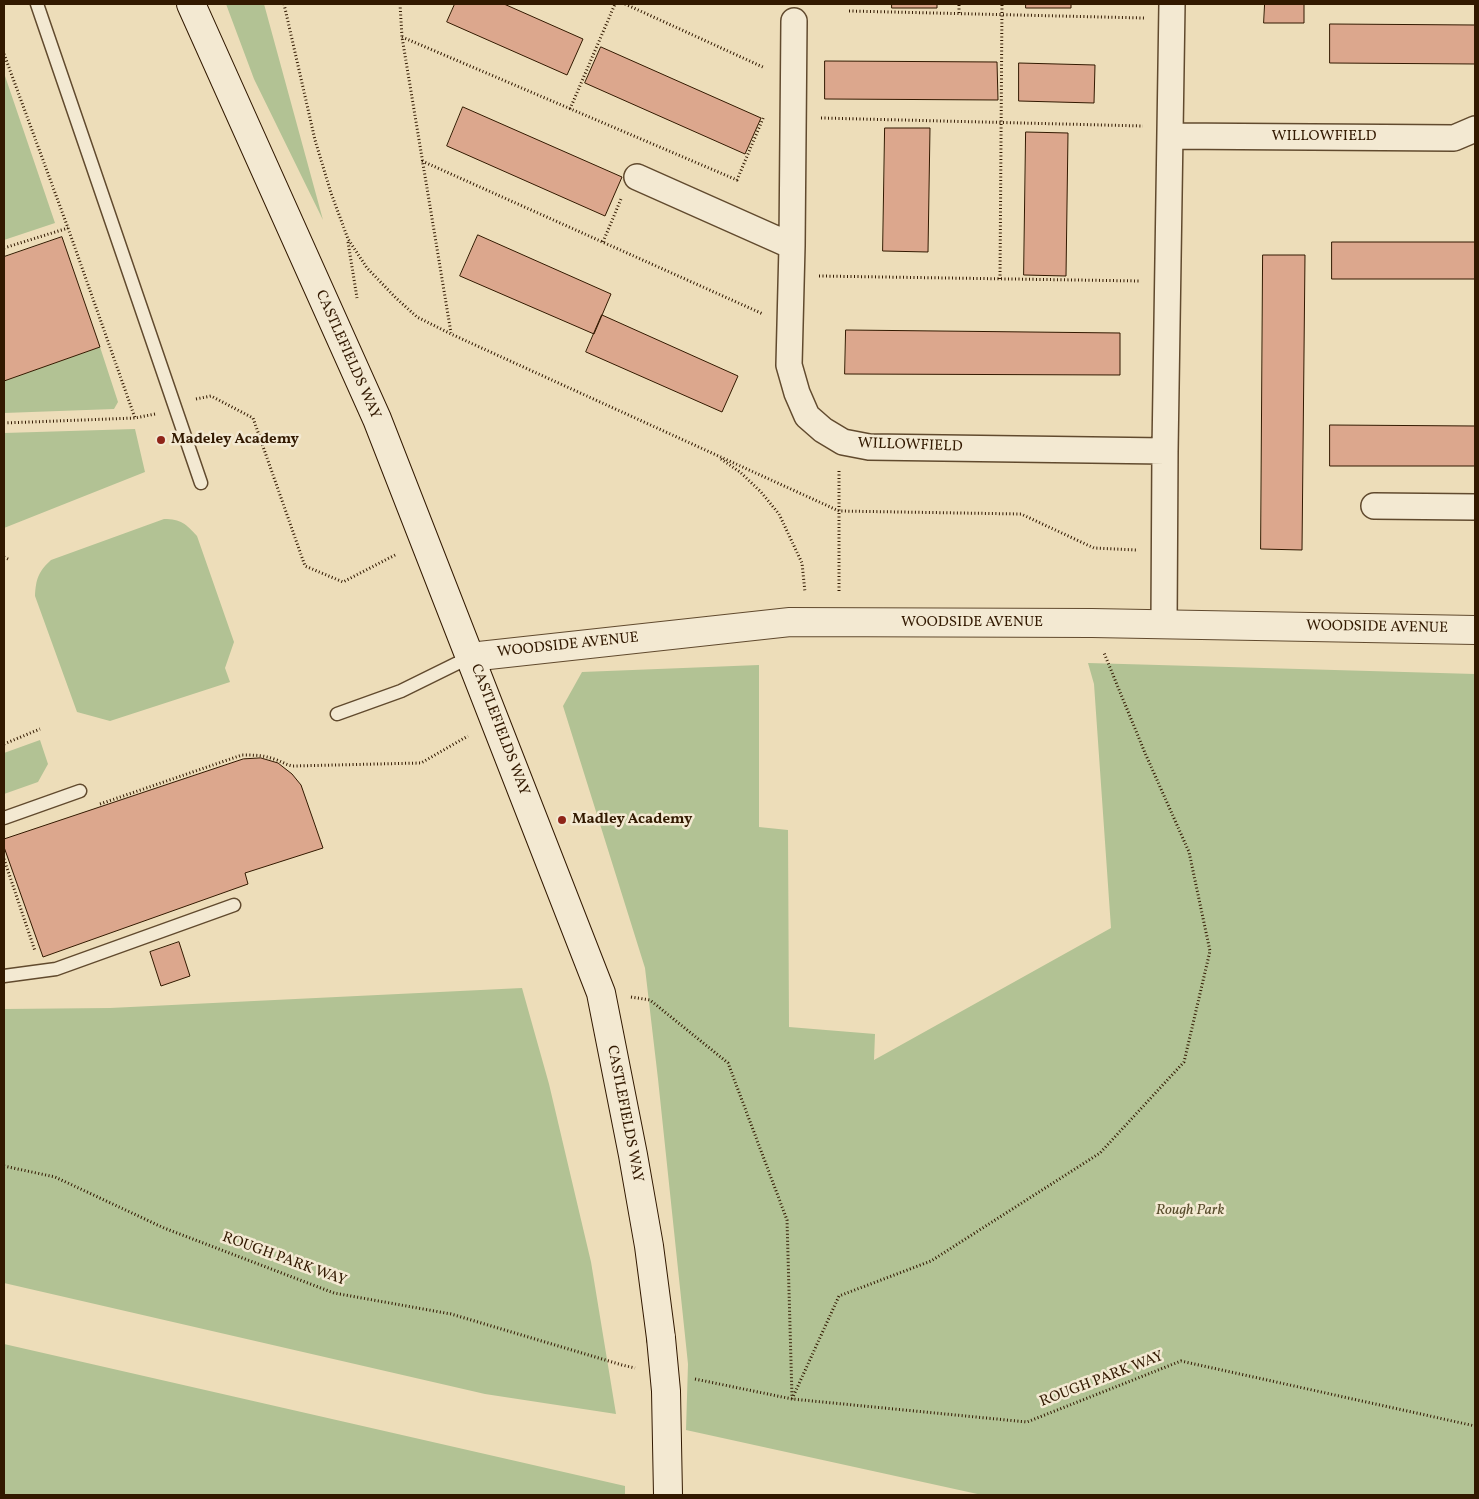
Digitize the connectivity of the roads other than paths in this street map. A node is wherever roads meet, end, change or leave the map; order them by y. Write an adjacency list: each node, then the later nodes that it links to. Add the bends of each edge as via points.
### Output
1 (38, 4): 10 (lane)
2 (191, 4): 15 (main road, CASTLEFIELDS WAY, via 377,419)
3 (1172, 11): 6 (street)
4 (794, 21): 8 (street, WILLOWFIELD)
5 (1475, 129): 6 (street, WILLOWFIELD, via 1454,138)
6 (1170, 131): 9 (street)
7 (637, 177): 8 (street)
8 (792, 246): 9 (street, WILLOWFIELD, via 789,364 807,416 839,440 869,447)
9 (1165, 451): 13 (street)
10 (201, 483)
11 (1374, 506): 12 (street)
12 (1475, 507)
13 (1164, 624): 14 (main road, WOODSIDE AVENUE); 15 (main road, WOODSIDE AVENUE, via 790,622)
14 (1475, 630)
15 (470, 657): 16 (lane, via 401,691); 21 (main road, CASTLEFIELDS WAY, bridge, via 601,992 649,1246 666,1391)
16 (337, 714)
17 (80, 791): 18 (lane)
18 (4, 818)
19 (234, 905): 20 (lane, via 56,969)
20 (4, 976)
21 (668, 1495)

